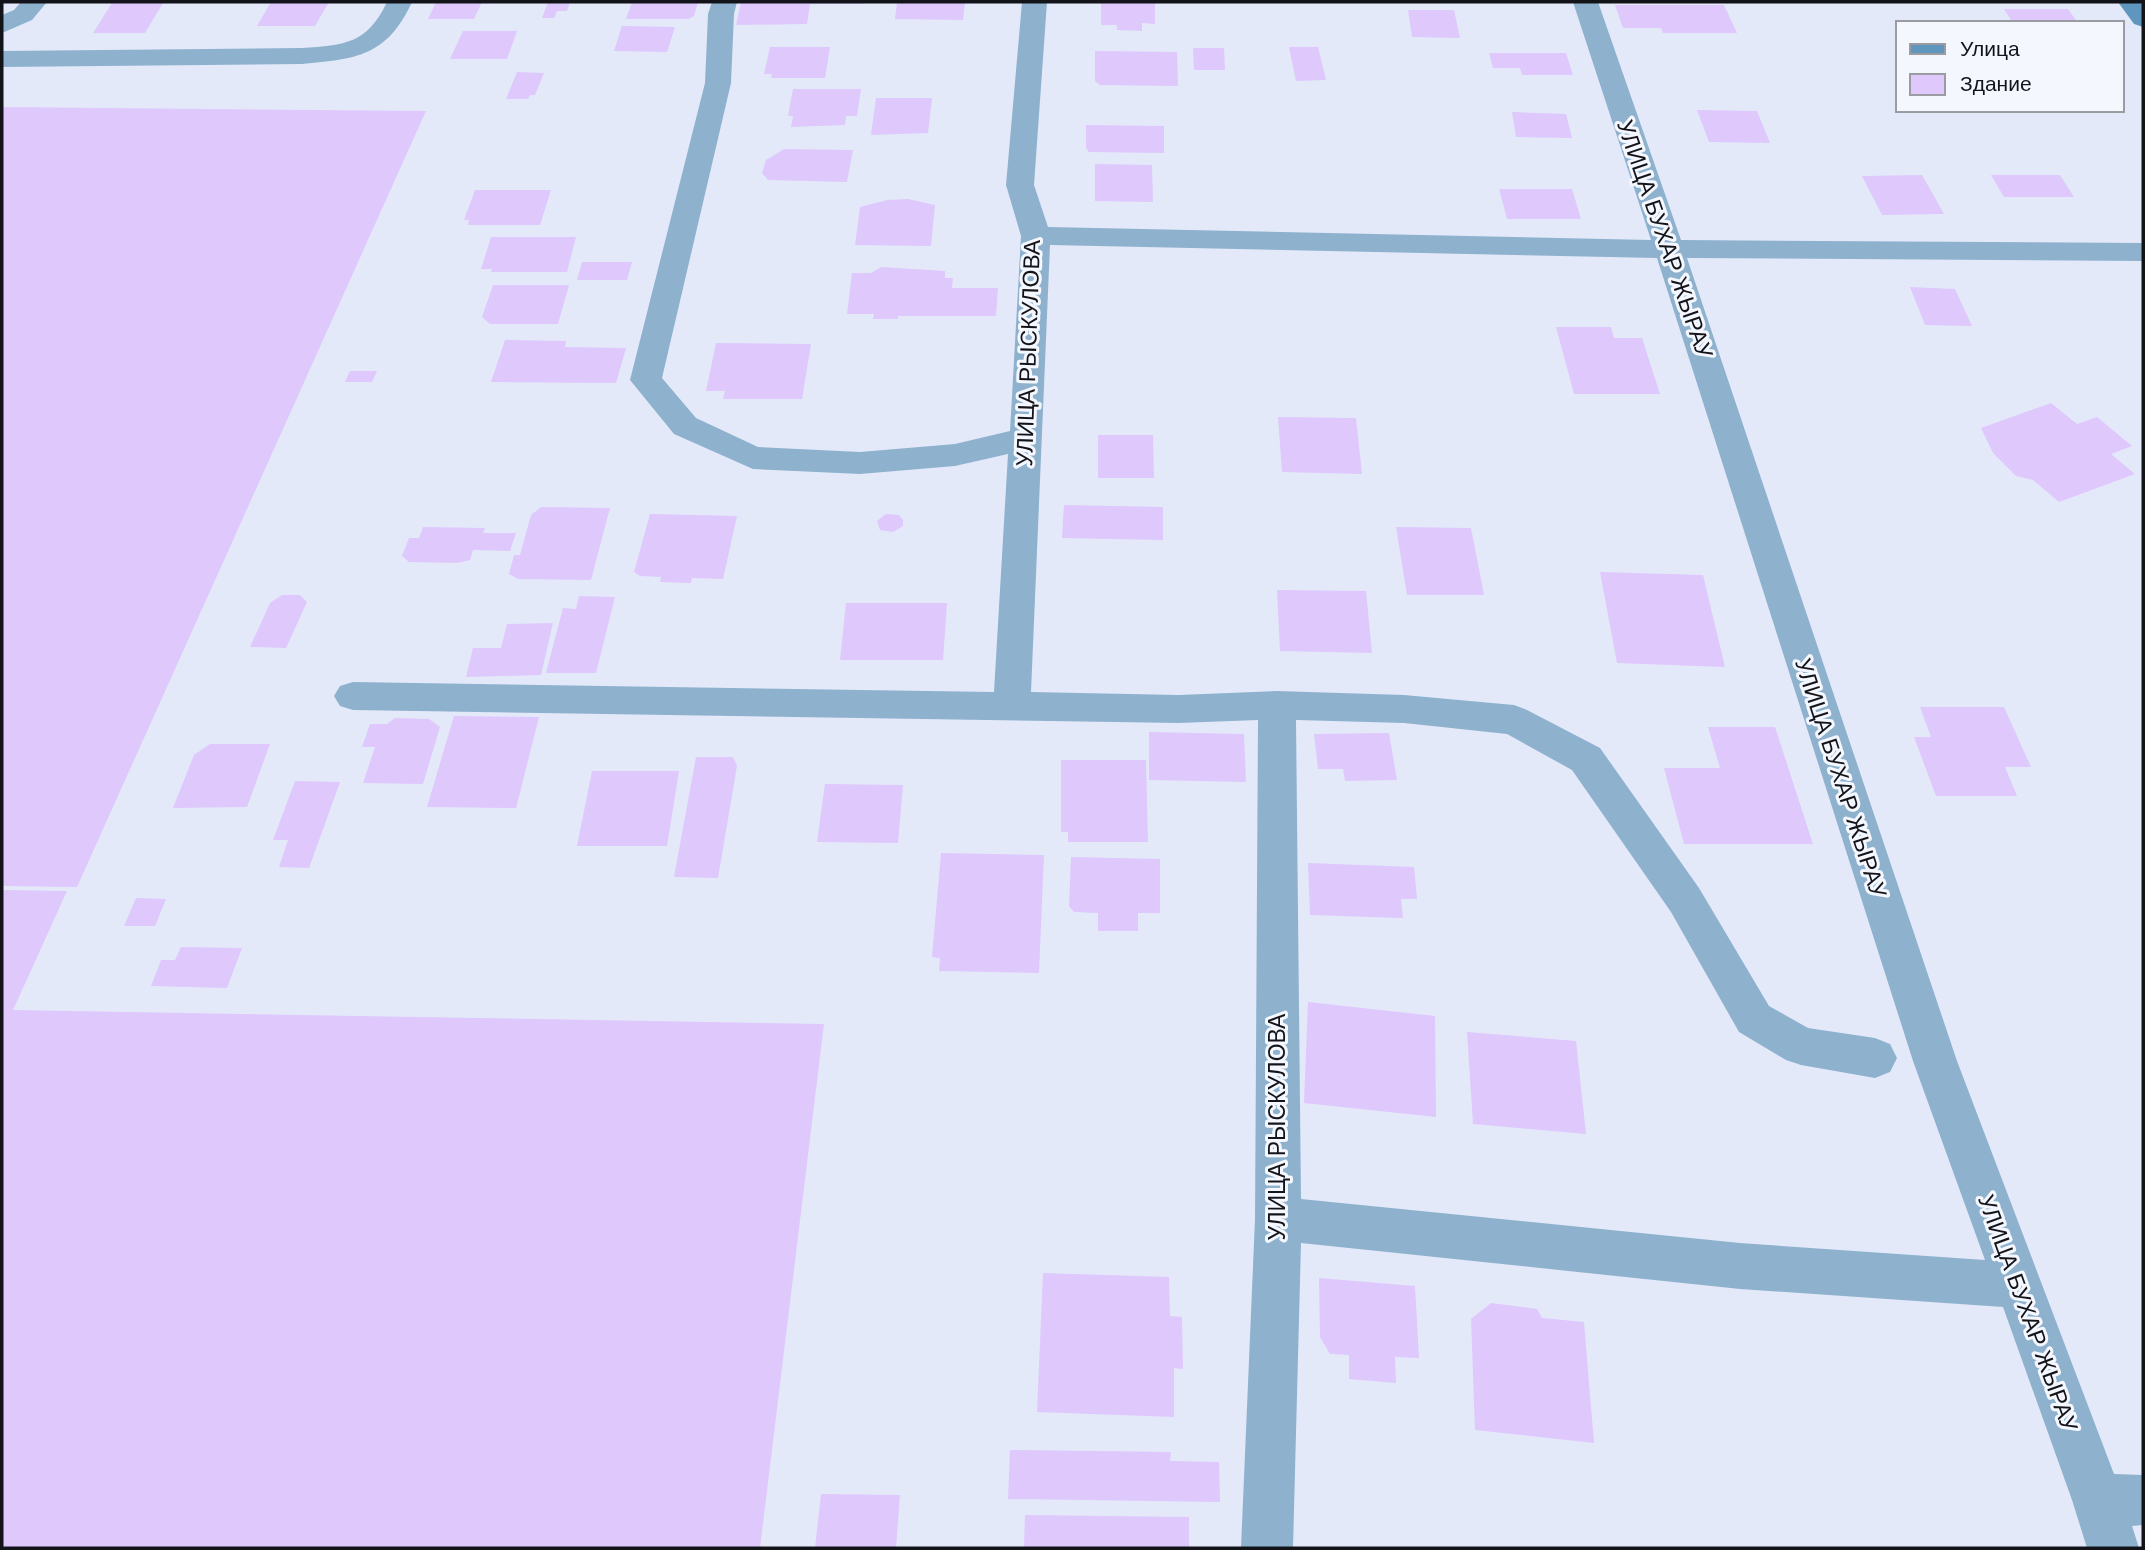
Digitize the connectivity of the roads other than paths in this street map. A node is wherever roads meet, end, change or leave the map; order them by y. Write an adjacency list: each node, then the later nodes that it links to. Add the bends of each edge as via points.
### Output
1 (34, 2): 8 (street, via 23,15)
2 (399, 2): 9 (street, via 373,42 344,52)
3 (724, 2): 13 (street, via 718,83 646,380 685,426 754,458 860,463 955,455)
4 (1034, 2): 10 (street, УЛИЦА РЫСКУЛОВА, via 1020,185)
5 (1586, 2): 11 (street, УЛИЦА БУХАР ЖЫРАУ)
6 (2131, 2): 7 (street)
7 (2143, 19)
8 (2, 26)
9 (2, 59)
10 (1036, 236): 11 (street); 13 (street, УЛИЦА РЫСКУЛОВА)
11 (1668, 249): 12 (street); 19 (street, УЛИЦА БУХАР ЖЫРАУ, via 1935,1061)
12 (2143, 252)
13 (1025, 439): 16 (street, УЛИЦА РЫСКУЛОВА)
14 (353, 696): 16 (street)
15 (1277, 705): 16 (street); 17 (street, via 1404,709 1514,720 1586,759 1685,900 1754,1019 1801,1046); 18 (street, УЛИЦА РЫСКУЛОВА)
16 (1012, 708)
17 (1875, 1058)
18 (1278, 1219): 19 (street, via 1789,1272); 21 (street, УЛИЦА РЫСКУЛОВА)
19 (2018, 1284): 20 (street, УЛИЦА БУХАР ЖЫРАУ)
20 (2121, 1500): 22 (street, УЛИЦА БУХАР ЖЫРАУ)
21 (1267, 1548)
22 (2113, 1548)

